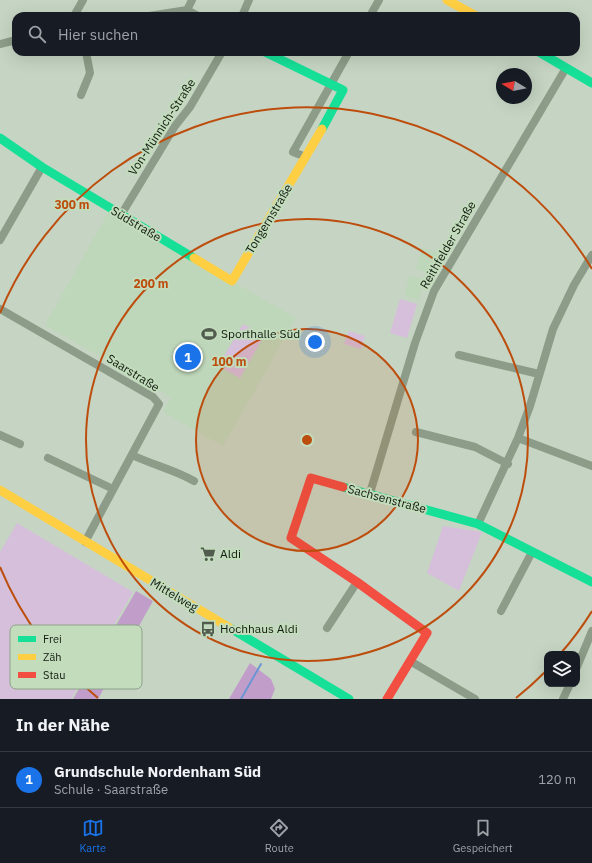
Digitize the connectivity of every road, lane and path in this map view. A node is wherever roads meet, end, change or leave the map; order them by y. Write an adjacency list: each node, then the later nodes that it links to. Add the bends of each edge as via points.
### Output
1 (83, 0): 7 (street)
2 (192, 0): 6 (street)
3 (250, 0): 10 (street)
4 (379, 0): 11 (street)
5 (447, 0): 12 (street)
6 (187, 10): 8 (street); 9 (street)
7 (76, 12)
8 (174, 12)
9 (191, 12)
10 (244, 12)
11 (372, 12)
12 (469, 12)
13 (12, 41): 14 (street)
14 (0, 44)
15 (87, 56): 23 (street, via 90,73)
16 (220, 56): 27 (street, Von-Münnich-Straße)
17 (273, 56): 22 (street)
18 (348, 56): 22 (street)
19 (546, 56): 20 (street)
20 (566, 68): 21 (street); 45 (street, Reithfelder Straße, via 434,291 415,343)
21 (592, 84)
22 (331, 85): 25 (street, Tongernstraße, via 343,90); 25 (street, via 293,152)
23 (81, 95)
24 (0, 138): 26 (street, Südstraße)
25 (306, 157): 30 (street, Tongernstraße)
26 (42, 167): 27 (street, Südstraße); 28 (street)
27 (121, 215): 30 (street, Südstraße)
28 (0, 240)
29 (592, 255): 33 (street, via 553,329)
30 (232, 281)
31 (0, 309): 38 (street, Saarstraße, via 153,397 159,404)
32 (459, 355): 33 (street)
33 (538, 374): 36 (street)
34 (416, 432): 40 (street, via 475,447)
35 (0, 435): 37 (street)
36 (518, 438): 40 (street); 41 (street)
37 (20, 444)
38 (132, 456): 42 (street, via 180,472); 43 (street, Saarstraße)
39 (48, 458): 43 (street)
40 (508, 464): 46 (street)
41 (592, 466)
42 (194, 481)
43 (113, 489): 47 (street, Saarstraße)
44 (0, 490): 47 (street, Mittelweg)
45 (370, 494): 46 (street, Sachsenstraße); 49 (street, Sachsenstraße, via 311,478 291,538)
46 (478, 524): 48 (street, Sachsenstraße)
47 (85, 542): 57 (street, Mittelweg)
48 (532, 552): 50 (street, Sachsenstraße); 51 (street)
49 (358, 582): 52 (street); 55 (street, Sachsenstraße, via 427,633)
50 (592, 582)
51 (501, 611)
52 (327, 628)
53 (592, 631): 54 (street)
54 (580, 659)
55 (410, 661): 58 (street, Sachsenstraße); 59 (street)
56 (569, 687): 60 (street)
57 (350, 699)
58 (387, 699)
59 (475, 699)
60 (563, 699)

